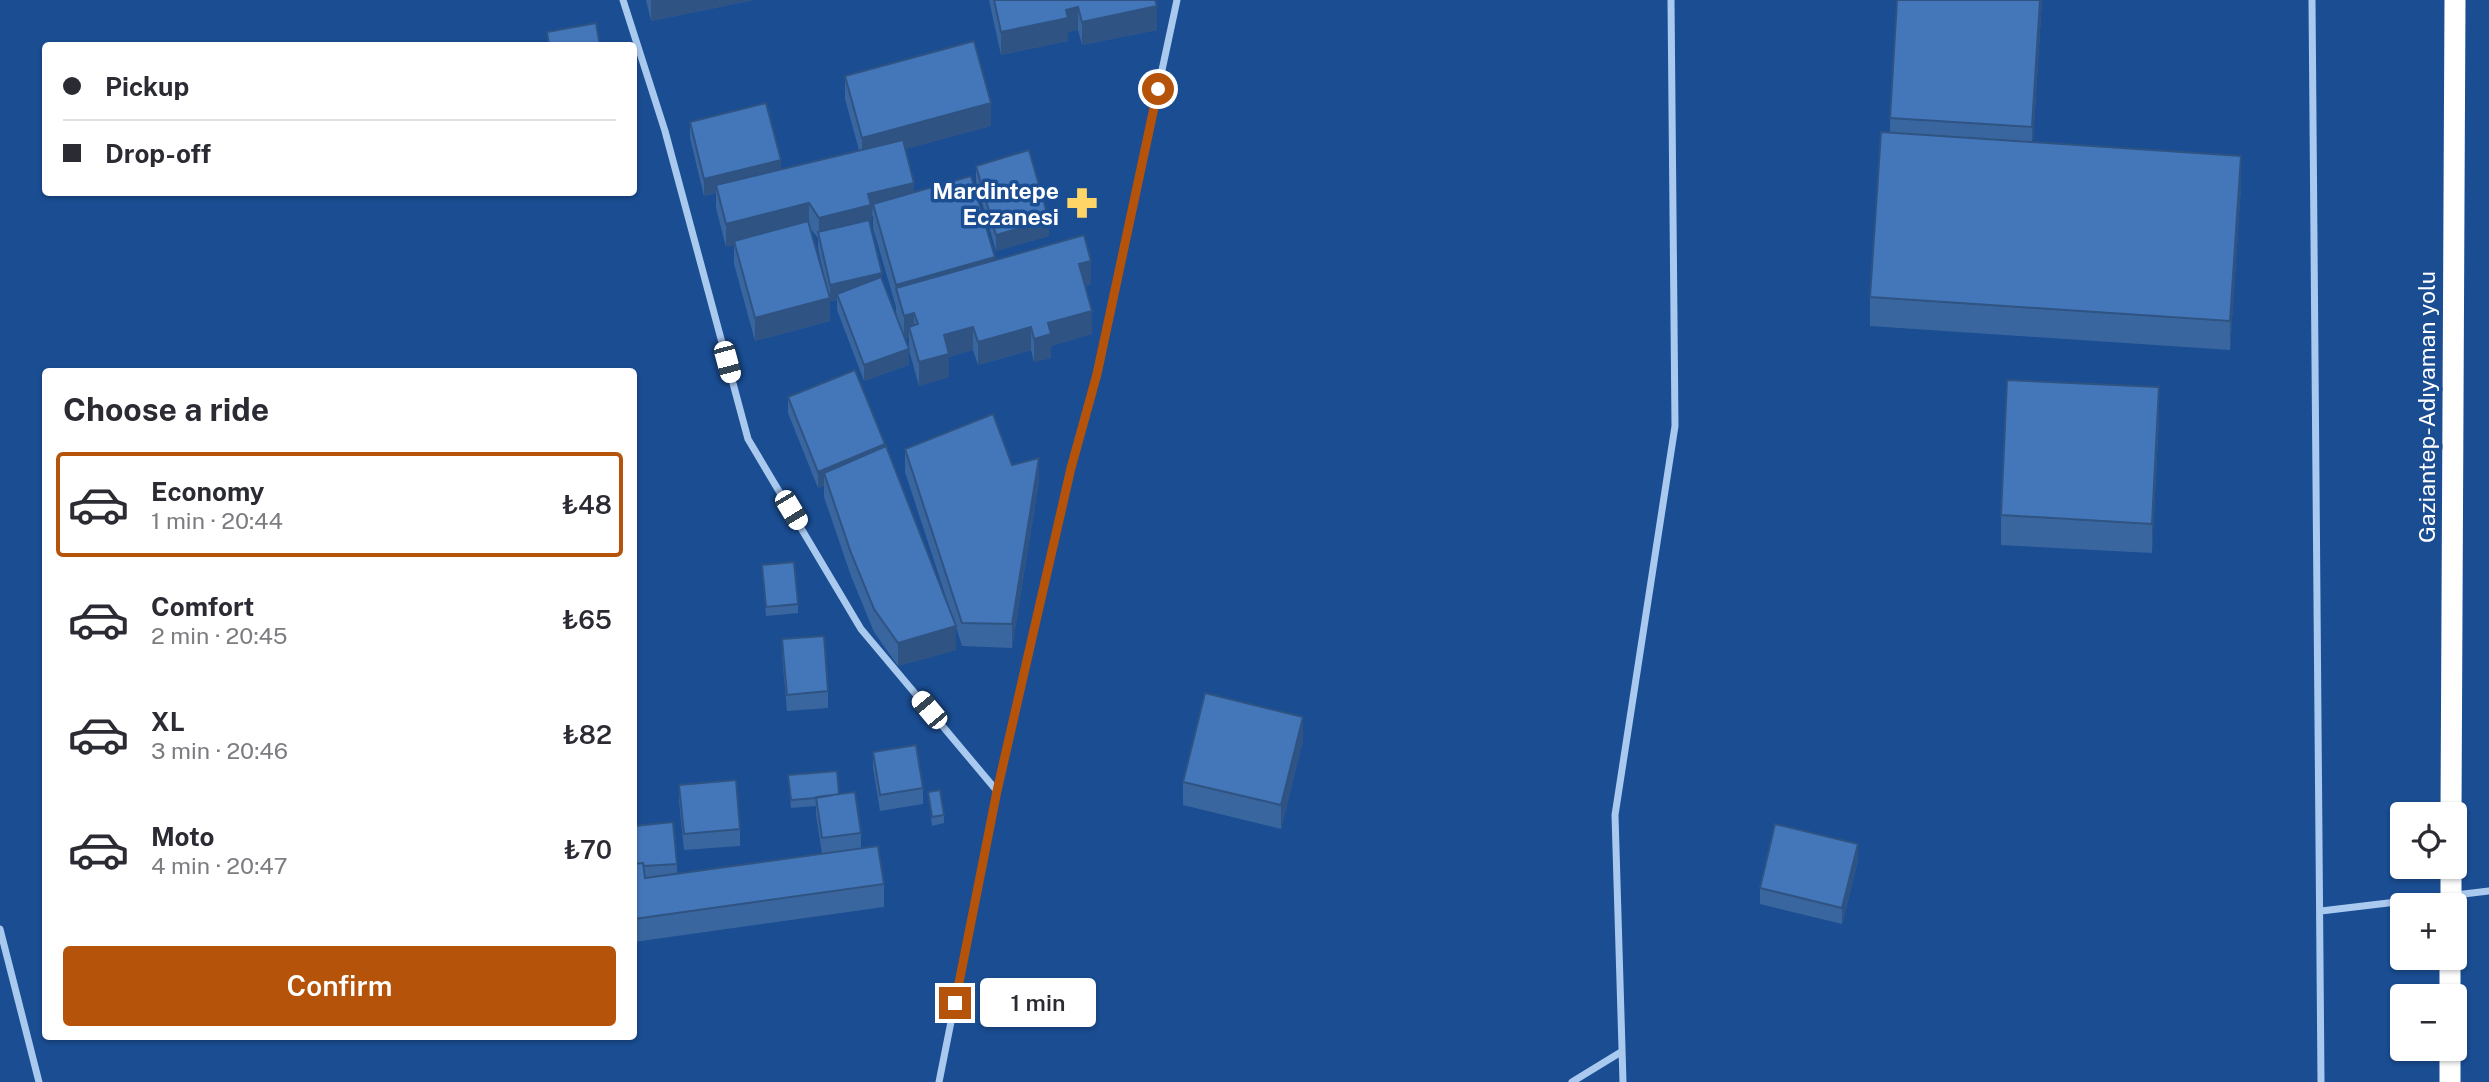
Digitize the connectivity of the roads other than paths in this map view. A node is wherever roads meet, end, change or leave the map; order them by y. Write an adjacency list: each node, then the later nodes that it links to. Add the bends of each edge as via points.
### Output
1 (623, 0): 6 (street)
2 (1177, 0): 8 (street, via 1097,374)
3 (1671, 0): 15 (street, via 1675,426 1615,815)
4 (2312, 0): 13 (street)
5 (2455, 0): 9 (highway, Gaziantep-Adıyaman yolu)
6 (636, 42)
7 (637, 44): 8 (street, via 748,439 862,629)
8 (997, 791): 18 (street)
9 (2451, 802)
10 (2489, 891): 11 (street)
11 (2467, 897)
12 (2390, 906): 13 (street)
13 (2321, 911): 21 (street)
14 (0, 929): 17 (street)
15 (1621, 1052): 19 (street); 20 (street)
16 (2450, 1061): 22 (highway)
17 (39, 1082)
18 (939, 1082)
19 (1572, 1082)
20 (1623, 1082)
21 (2321, 1082)
22 (2450, 1082)

